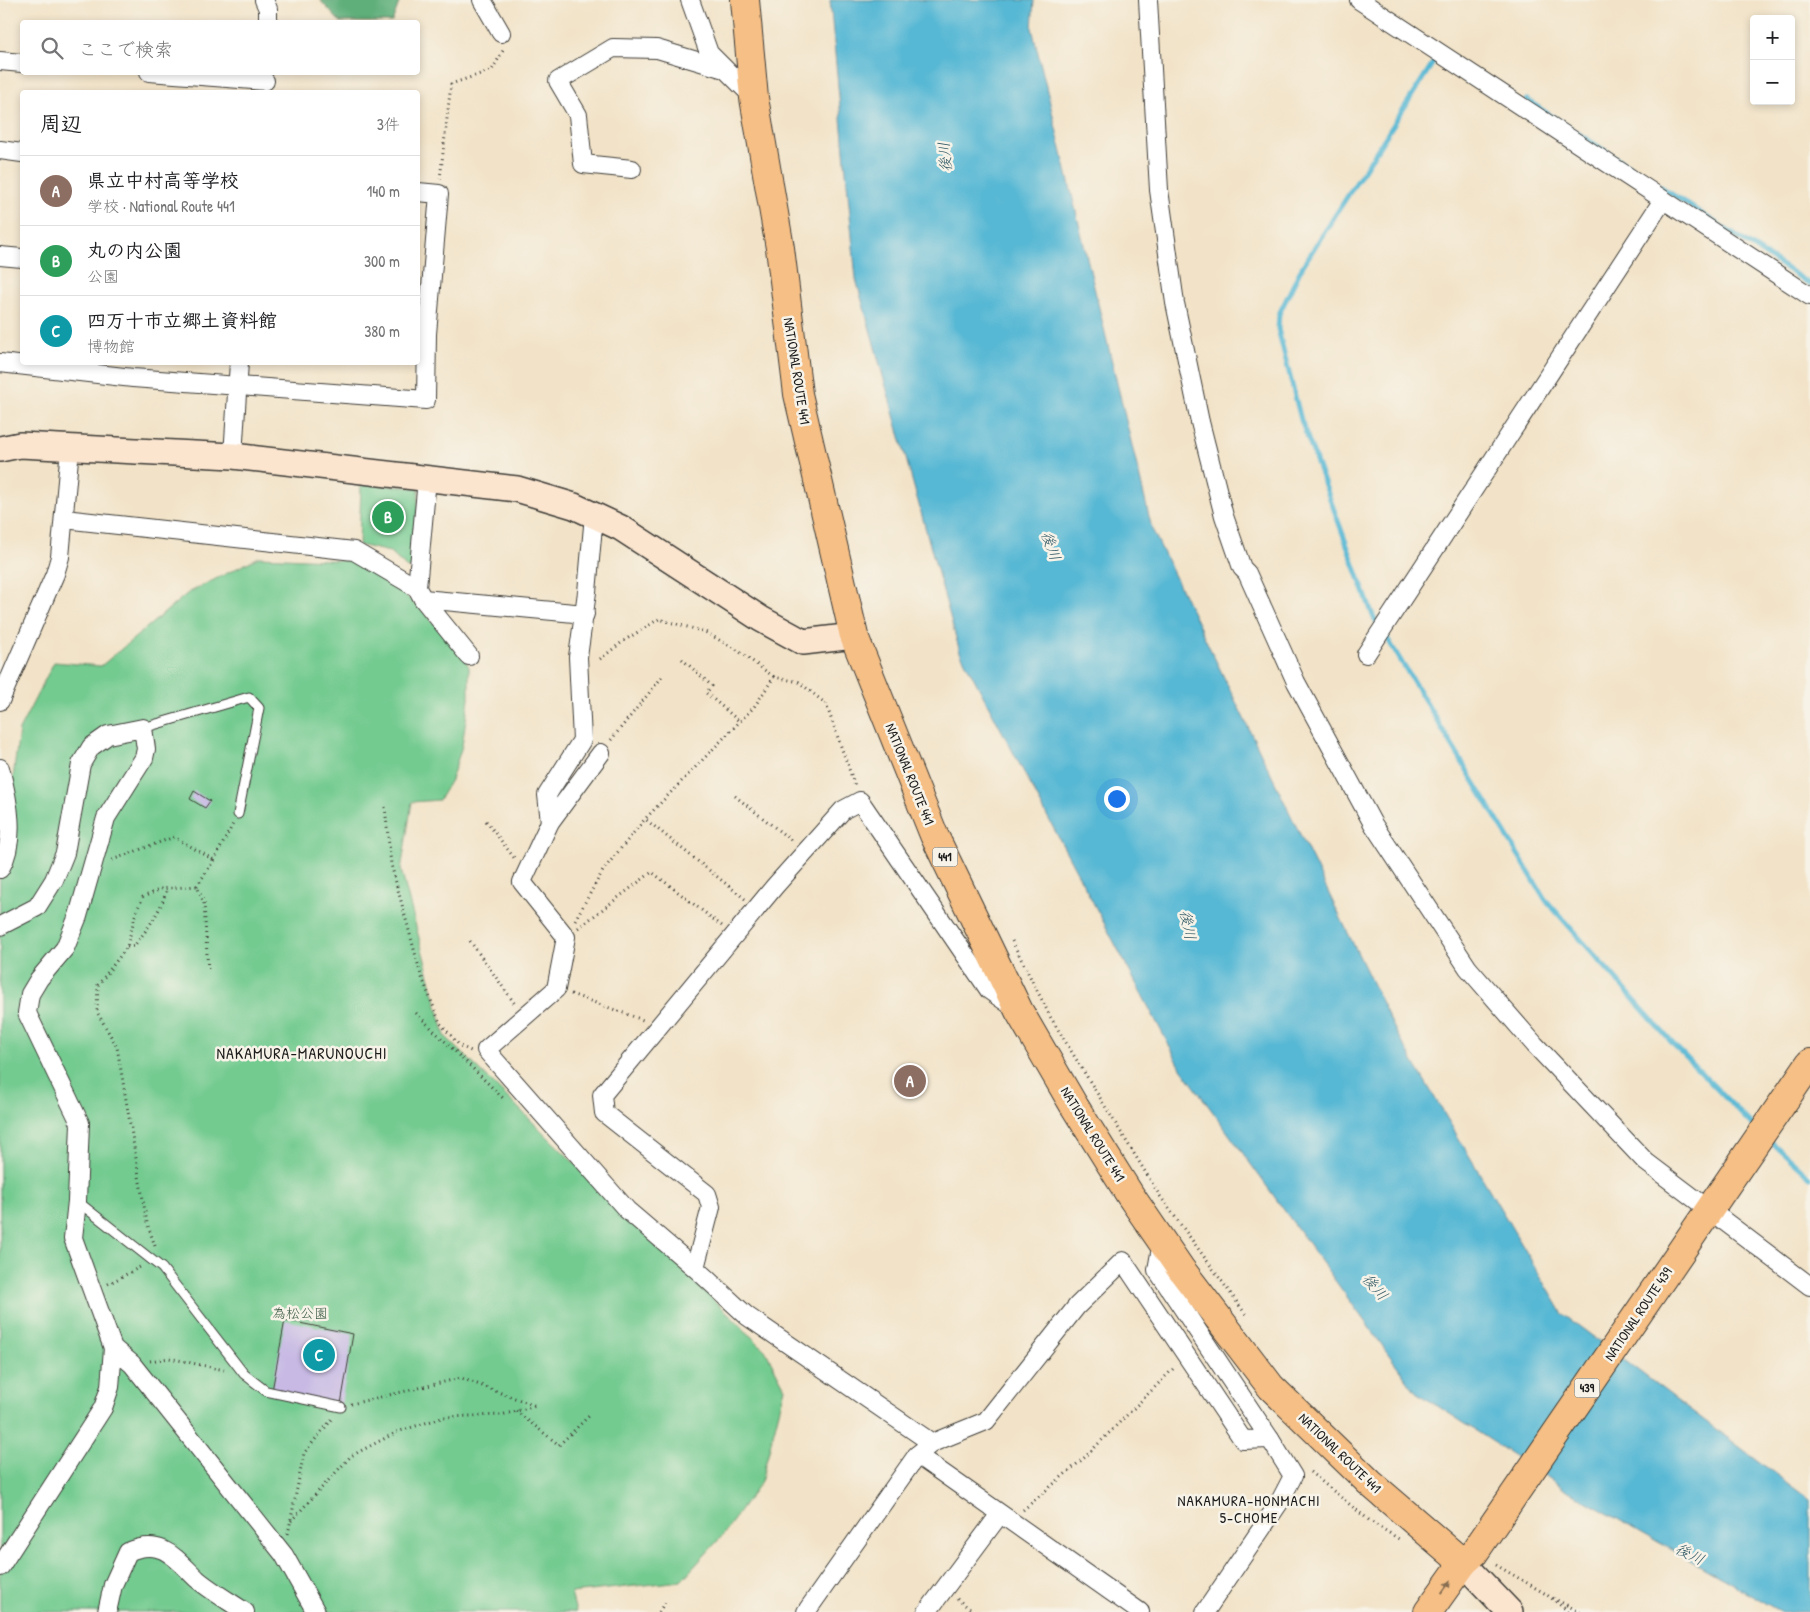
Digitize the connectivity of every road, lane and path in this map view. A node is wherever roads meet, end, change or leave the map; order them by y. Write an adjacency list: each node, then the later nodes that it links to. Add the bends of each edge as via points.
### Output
1 (264, 0): 7 (street)
2 (482, 0): 8 (street)
3 (690, 0): 11 (street, via 709,53)
4 (745, 0): 14 (highway, NATIONAL ROUTE 441 / 441)
5 (1148, 0): 81 (street, via 1160,190 1175,303 1200,422 1224,516 1242,568 1296,682 1373,824 1468,968 1646,1162)
6 (1359, 0): 20 (street)
7 (268, 20)
8 (501, 32): 19 (path, via 505,50 492,70 451,84)
9 (0, 61): 10 (street)
10 (20, 63)
11 (724, 69): 14 (street); 17 (street, via 656,49 612,48 558,80 578,115 583,164)
12 (183, 75): 13 (street)
13 (265, 82)
14 (754, 98): 39 (highway, NATIONAL ROUTE 441 / 441, via 780,248 798,394)
15 (0, 150): 16 (street)
16 (20, 153)
17 (632, 169)
18 (420, 192): 19 (street)
19 (439, 194): 23 (street)
20 (1663, 200): 24 (street); 40 (street)
21 (0, 256): 22 (street)
22 (20, 258)
23 (424, 291): 30 (street, via 426,400)
24 (1810, 296)
25 (0, 363): 26 (street)
26 (20, 364)
27 (38, 365): 29 (street)
28 (239, 365): 30 (street)
29 (134, 370): 30 (street)
30 (237, 386): 33 (street)
31 (70, 448): 32 (street, via 20,445); 33 (street); 36 (street)
32 (0, 449)
33 (233, 456): 34 (street)
34 (426, 479): 35 (street, via 517,488); 37 (street)
35 (594, 515): 38 (street); 39 (street, via 621,528 761,619 803,642)
36 (64, 519): 37 (street, via 354,551); 46 (street, via 55,574)
37 (420, 594): 38 (street); 41 (street)
38 (585, 614): 57 (street, via 578,658 582,740 547,795)
39 (854, 636): 75 (highway, NATIONAL ROUTE 441 / 441, via 934,835)
40 (1366, 654)
41 (469, 656)
42 (600, 659): 45 (path, via 660,619 705,632 737,650)
43 (682, 659): 47 (path, via 712,686 706,693)
44 (662, 677): 49 (path)
45 (774, 678): 47 (path); 52 (path, via 799,682 826,704)
46 (0, 701)
47 (740, 722): 55 (path)
48 (143, 728): 54 (lane, via 249,696 259,708); 61 (street, via 144,758 106,818); 67 (street, via 108,735 91,747 80,764 65,853 54,880 37,907)
49 (601, 752): 57 (street)
50 (0, 768): 58 (street)
51 (735, 796): 59 (path)
52 (860, 801): 59 (street, via 843,810); 75 (street, via 989,990)
53 (385, 807): 78 (path, via 391,864 421,975 440,1022 460,1046 474,1052)
54 (238, 814): 60 (path)
55 (645, 819): 66 (path); 69 (path, via 604,869)
56 (486, 821): 63 (path)
57 (550, 822): 63 (street)
58 (5, 827): 62 (street, via 5,860)
59 (806, 852): 66 (street)
60 (214, 860): 61 (path, via 174,837); 64 (path)
61 (93, 867): 80 (street, via 65,948 39,978 30,994 27,1013 80,1123)
62 (0, 868)
63 (526, 874): 69 (street, via 522,882)
64 (197, 886): 65 (path); 73 (path, via 204,903)
65 (167, 888): 72 (path, via 161,909 148,929 134,946); 72 (path, via 143,897)
66 (757, 909): 68 (street)
67 (0, 926)
68 (734, 936): 69 (path, via 652,872); 77 (street)
69 (566, 937): 74 (street)
70 (470, 940): 76 (path)
71 (1012, 940): 88 (path, via 1051,1018 1160,1196)
72 (127, 947): 84 (path, via 98,984 97,1012 117,1047 147,1223)
73 (208, 972)
74 (556, 989): 76 (street); 77 (path)
75 (1019, 1011): 82 (highway, NATIONAL ROUTE 441 / 441, via 1073,1104)
76 (524, 1017): 78 (street)
77 (659, 1026): 85 (street, via 602,1095 604,1113 707,1194 711,1206)
78 (486, 1050): 85 (street, via 628,1210)
79 (1810, 1063): 81 (highway, NATIONAL ROUTE 439 / 439)
80 (78, 1201): 83 (lane); 87 (street, via 73,1238)
81 (1704, 1216): 86 (street); 104 (highway, NATIONAL ROUTE 439 / 439)
82 (1162, 1242): 96 (street, via 1157,1270); 104 (highway, NATIONAL ROUTE 441 / 441, via 1271,1387 1370,1484)
83 (154, 1260): 84 (lane); 87 (path)
84 (162, 1268): 92 (lane)
85 (695, 1268): 97 (street, via 748,1316)
86 (1810, 1286)
87 (93, 1292): 89 (street)
88 (1250, 1320)
89 (113, 1348): 91 (street); 105 (street, via 110,1387 103,1408)
90 (1186, 1356): 96 (street, via 1243,1440); 97 (street, via 1122,1261 1077,1306 986,1421); 100 (path, via 1084,1458)
91 (132, 1364): 92 (path, via 169,1358); 103 (street)
92 (244, 1374): 93 (lane, via 266,1391)
93 (341, 1407): 94 (path, via 461,1378 536,1406); 101 (path, via 304,1453)
94 (515, 1411): 95 (path, via 559,1445); 101 (path, via 444,1417 397,1432 351,1456)
95 (590, 1415)
96 (1270, 1439): 99 (street)
97 (932, 1443): 98 (street)
98 (917, 1454): 100 (street); 112 (street)
99 (1293, 1476): 102 (path, via 1306,1468 1370,1521); 115 (street, via 1279,1503)
100 (1006, 1517): 113 (street); 114 (street)
101 (291, 1520): 103 (path)
102 (1402, 1540)
103 (284, 1555): 110 (street)
104 (1469, 1558): 106 (path); 116 (highway, NATIONAL ROUTE 439 / 439, one-way to 104); 117 (street)
105 (0, 1568)
106 (1546, 1594): 118 (path); 119 (path)
107 (666, 1600): 111 (path)
108 (107, 1612): 109 (street, via 113,1585 128,1552 140,1547 168,1552 198,1579)
109 (245, 1612)
110 (316, 1612)
111 (659, 1612)
112 (806, 1612)
113 (927, 1612)
114 (1140, 1612)
115 (1205, 1612)
116 (1428, 1612)
117 (1510, 1612)
118 (1569, 1612)
119 (1580, 1612)

